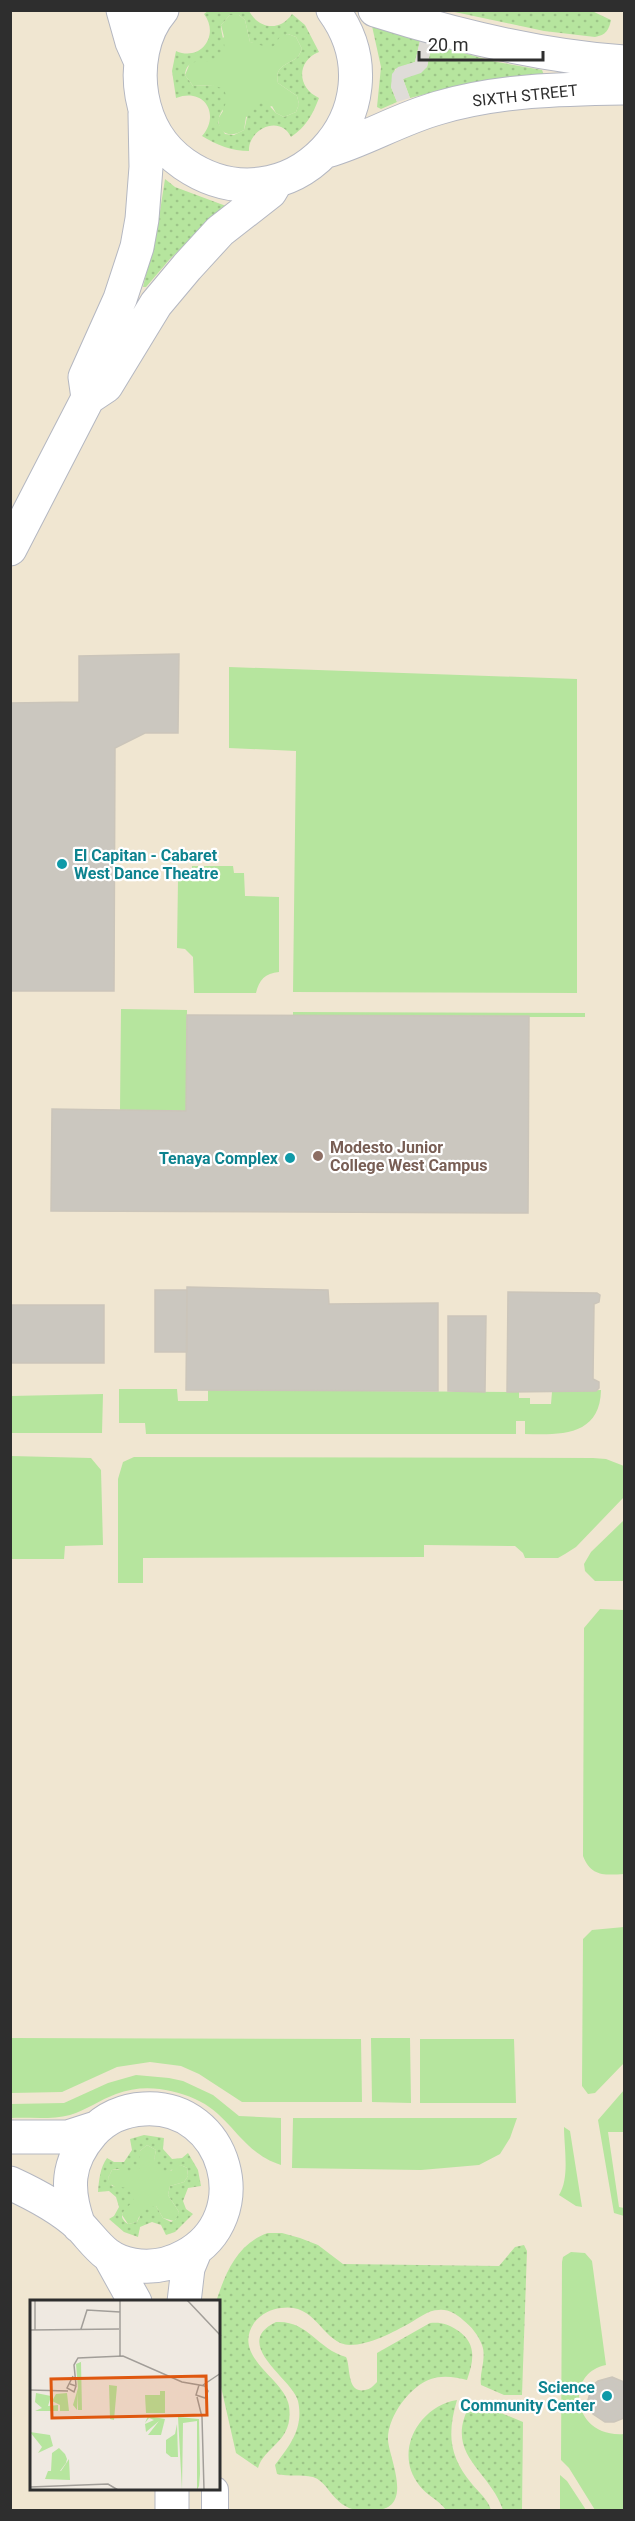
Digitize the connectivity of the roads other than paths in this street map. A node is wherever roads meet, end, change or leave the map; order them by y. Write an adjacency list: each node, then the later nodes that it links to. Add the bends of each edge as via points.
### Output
1 (123, 10): 5 (street)
2 (162, 10): 5 (street, via 147,36)
3 (333, 10): 9 (street, via 344,26 355,58 355,92 346,123)
4 (375, 10): 6 (street, SIXTH STREET, via 430,28 514,47)
5 (141, 60): 8 (street)
6 (624, 62)
7 (624, 88): 9 (street, SIXTH STREET, via 531,91 467,100 402,120)
8 (145, 112): 10 (street, via 157,136 175,157 196,172 222,182); 11 (street, via 142,219 111,321 85,377)
9 (327, 151): 10 (street, via 301,171)
10 (276, 182): 11 (street, via 270,192 220,231 187,267 156,304 106,386)
11 (88, 398): 12 (street)
12 (10, 549)
13 (96, 2128): 14 (street, via 68,2137); 16 (street, via 73,2163 71,2205); 17 (street, via 133,2110 154,2109 183,2117 208,2136 226,2172 227,2195 222,2217)
14 (10, 2137)
15 (10, 2183): 16 (street)
16 (79, 2226): 18 (street)
17 (195, 2252): 18 (street, via 154,2267); 20 (street, via 188,2268)
18 (110, 2257): 19 (street)
19 (134, 2300)
20 (184, 2300)
21 (172, 2491): 23 (street)
22 (215, 2491): 24 (lane)
23 (172, 2511)
24 (215, 2511)

